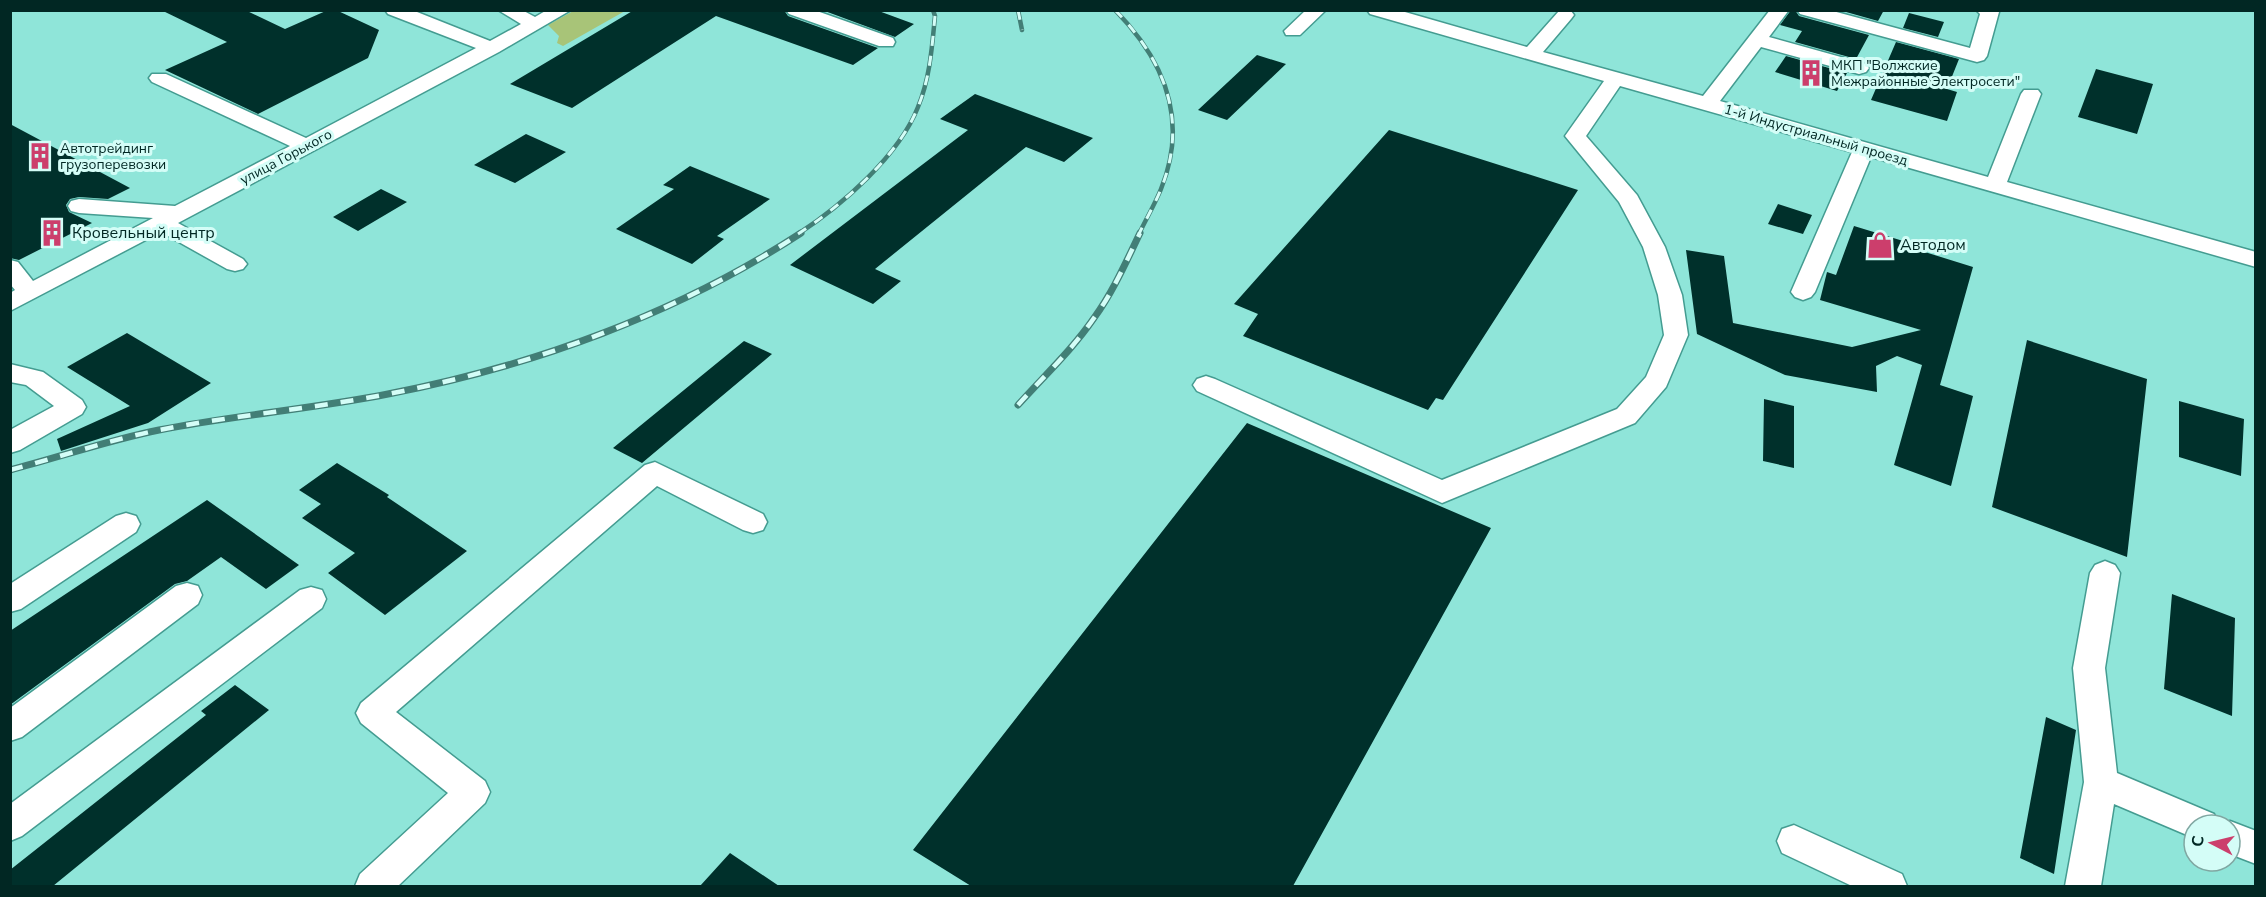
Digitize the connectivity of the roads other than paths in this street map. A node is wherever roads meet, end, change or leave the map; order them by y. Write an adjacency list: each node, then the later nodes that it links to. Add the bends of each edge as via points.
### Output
1 (394, 10): 15 (street)
2 (507, 10): 11 (street)
3 (562, 10): 11 (street, улица Горького)
4 (795, 10): 14 (street)
5 (1317, 10): 12 (street)
6 (1376, 10): 16 (street, 1-й Индустриальный проезд)
7 (1780, 10): 13 (street)
8 (1806, 10): 9 (street, via 1977,56 1990,12)
9 (1985, 10)
10 (1565, 15): 16 (street)
11 (535, 24): 15 (street, улица Горького)
12 (1293, 31)
13 (1759, 40): 17 (street); 21 (street)
14 (886, 42)
15 (492, 48): 22 (street, улица Горького)
16 (1531, 54): 19 (street, 1-й Индустриальный проезд)
17 (1859, 68)
18 (159, 78): 22 (street)
19 (1616, 78): 21 (street, 1-й Индустриальный проезд); 33 (street, via 1575,136 1629,200 1654,247 1670,295 1676,335 1657,381 1626,416 1442,492)
20 (2031, 94): 24 (street)
21 (1707, 104): 23 (street, 1-й Индустриальный проезд)
22 (307, 146): 26 (street, улица Горького)
23 (1864, 149): 24 (street, 1-й Индустриальный проезд); 30 (street)
24 (1995, 186): 27 (street, 1-й Индустриальный проезд)
25 (79, 206): 26 (street)
26 (171, 218): 28 (street); 31 (street, улица Горького)
27 (2256, 260)
28 (235, 264)
29 (10, 267): 31 (street)
30 (1803, 292)
31 (20, 298)
32 (10, 373): 34 (street, via 34,378 73,407)
33 (1206, 386)
34 (10, 443)
35 (753, 522): 48 (street, via 655,471 372,713 473,792)
36 (126, 524): 40 (street)
37 (2105, 573): 42 (street, via 2089,668)
38 (187, 595): 41 (street)
39 (311, 599): 44 (street)
40 (10, 600)
41 (10, 728)
42 (2101, 782): 43 (street); 50 (street)
43 (2182, 816)
44 (10, 825)
45 (1794, 841): 49 (street)
46 (2242, 842): 47 (street)
47 (2256, 848)
48 (373, 886)
49 (1889, 886)
50 (2083, 886)

